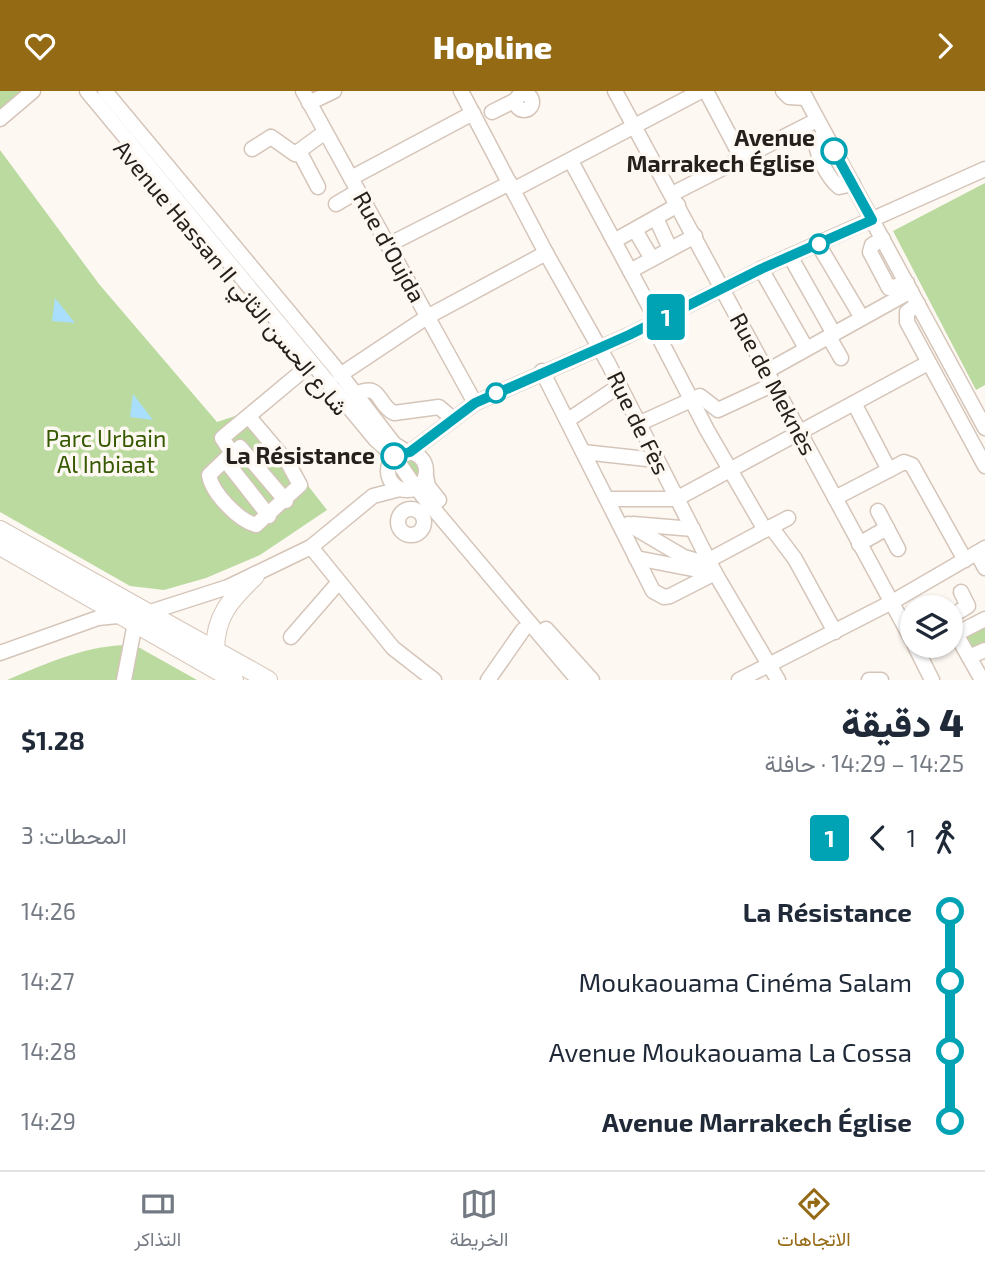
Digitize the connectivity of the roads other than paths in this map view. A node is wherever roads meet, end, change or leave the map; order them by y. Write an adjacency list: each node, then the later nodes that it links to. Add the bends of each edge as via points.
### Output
1 (33, 91): 17 (street)
2 (75, 91): 56 (street, Avenue Hassan II شارع الحسن الثاني)
3 (87, 91): 75 (street, via 372,435)
4 (96, 91): 75 (street)
5 (105, 91): 58 (street, Avenue Hassan II شارع الحسن الثاني)
6 (334, 91): 14 (street)
7 (461, 91): 16 (street, Rue de Fès)
8 (615, 91): 19 (street, Rue de Meknès)
9 (701, 91): 19 (street)
10 (706, 91): 23 (street)
11 (783, 91): 12 (street, via 789,97)
12 (804, 94): 18 (street)
13 (525, 95): 15 (street)
14 (306, 97): 20 (street, Rue d'Oujda)
15 (492, 112)
16 (473, 113): 26 (street); 27 (street, Rue de Fès)
17 (0, 119)
18 (817, 120): 23 (street); 33 (street)
19 (635, 127): 24 (street); 30 (street, Rue de Meknès)
20 (325, 132): 22 (street); 26 (street, Rue d'Oujda)
21 (251, 149): 22 (street, via 269,137 292,154)
22 (299, 151): 28 (street)
23 (741, 157): 30 (street)
24 (571, 161): 27 (street); 36 (street)
25 (985, 169): 33 (street)
26 (351, 178): 29 (street, Rue d'Oujda)
27 (512, 186): 38 (street); 40 (street, Rue de Fès)
28 (318, 187)
29 (358, 191): 31 (street); 38 (street, Rue d'Oujda)
30 (675, 200): 32 (street); 35 (street, Rue de Meknès)
31 (336, 204)
32 (656, 218): 34 (street); 39 (street)
33 (872, 220): 37 (street); 45 (street)
34 (635, 230): 36 (street); 42 (street)
35 (695, 236): 39 (street); 46 (street, Rue de Meknès)
36 (614, 241): 44 (street)
37 (817, 244): 41 (street); 49 (street)
38 (388, 245): 48 (street, Rue d'Oujda)
39 (670, 249): 42 (street)
40 (546, 253): 48 (street); 52 (street, Rue de Fès)
41 (790, 256): 43 (street); 51 (street)
42 (652, 259): 44 (street)
43 (761, 269): 46 (street); 53 (street)
44 (630, 271): 50 (street)
45 (909, 287): 47 (street); 49 (street)
46 (723, 288): 50 (street); 59 (street, Rue de Meknès)
47 (918, 305): 55 (street, via 905,317); 69 (street)
48 (427, 317): 58 (street); 63 (street, Rue d'Oujda)
49 (862, 318): 51 (street)
50 (654, 322): 52 (street); 62 (street)
51 (832, 335): 53 (street); 54 (street)
52 (600, 347): 57 (street); 60 (street, Rue de Fès)
53 (806, 348): 59 (street)
54 (841, 358)
55 (928, 363): 64 (street); 77 (street)
56 (306, 368): 65 (street); 75 (street, Avenue Hassan II شارع الحسن الثاني, via 350,423)
57 (542, 371): 63 (street); 67 (street)
58 (340, 375): 61 (street, Avenue Hassan II شارع الحسن الثاني)
59 (770, 377): 62 (street, via 718,410 704,397); 72 (street, Rue de Meknès)
60 (619, 386): 67 (street); 68 (street, Rue de Fès)
61 (356, 394): 66 (street, via 375,392 394,413 439,407); 75 (street, Avenue Hassan II شارع الحسن الثاني, via 394,444)
62 (691, 399): 68 (street); 79 (street)
63 (475, 403): 66 (street)
64 (854, 403): 72 (street); 78 (street)
65 (249, 417): 71 (street); 74 (street, via 222,439)
66 (453, 419): 70 (street)
67 (568, 420): 73 (street)
68 (638, 424): 76 (street, Rue de Fès)
69 (985, 428)
70 (440, 430): 75 (street); 80 (street)
71 (260, 431): 74 (street); 84 (street, via 298,478 300,485)
72 (800, 435): 79 (street); 81 (street, Rue de Meknès)
73 (583, 452): 76 (street); 82 (street)
74 (232, 453): 84 (street); 88 (street); 88 (street, via 209,475 211,485 250,524)
75 (398, 457): 80 (street); 80 (street, via 419,456); 85 (street)
76 (656, 460): 83 (street, Rue de Fès)
77 (985, 466)
78 (889, 470): 81 (street); 99 (street, via 904,462 912,465)
79 (731, 471): 83 (street); 91 (street)
80 (412, 484): 85 (street); 86 (street); 112 (street); 131 (street); 132 (street, via 429,488)
81 (835, 498): 95 (street, Rue de Meknès)
82 (608, 499): 83 (street); 90 (street)
83 (676, 499): 93 (street, Rue de Fès)
84 (286, 501): 88 (street)
85 (366, 501): 97 (street)
86 (402, 510)
87 (878, 511): 92 (street)
88 (269, 516)
89 (788, 518): 91 (street)
90 (623, 522): 93 (street); 100 (street); 101 (street, via 684,557)
91 (768, 528): 101 (street); 113 (street, via 795,559)
92 (887, 528): 95 (street); 98 (street)
93 (693, 529): 101 (street, Rue de Fès)
94 (0, 530): 110 (main road)
95 (859, 544): 107 (street, Rue de Meknès)
96 (0, 546): 110 (main road)
97 (311, 547): 103 (street); 104 (street)
98 (898, 549)
99 (976, 554): 102 (street); 107 (street)
100 (636, 558): 101 (street); 101 (street, via 649,586 664,597)
101 (711, 566): 122 (street, Rue de Fès)
102 (985, 568)
103 (255, 576): 110 (street); 117 (main road, via 224,607)
104 (338, 583): 114 (street); 128 (street, via 393,648)
105 (961, 592): 106 (street)
106 (962, 595)
107 (892, 602): 108 (street, Rue de Meknès); 113 (street)
108 (900, 617)
109 (985, 619): 111 (street)
110 (139, 622): 117 (main road); 118 (street, via 98,618); 121 (street); 124 (street, via 124,645); 125 (street); 126 (main road)
111 (963, 625)
112 (523, 630): 129 (street); 130 (street)
113 (835, 632): 122 (street)
114 (291, 637)
115 (963, 646): 119 (street)
116 (985, 650): 119 (street)
117 (215, 651): 127 (main road)
118 (0, 653)
119 (969, 657): 137 (street)
120 (921, 658): 123 (street)
121 (0, 662)
122 (771, 675): 133 (street)
123 (930, 675): 136 (street)
124 (114, 680)
125 (124, 680)
126 (234, 680)
127 (268, 680)
128 (434, 680)
129 (488, 680)
130 (568, 680)
131 (580, 680)
132 (592, 680)
133 (739, 680)
134 (869, 680): 135 (street)
135 (881, 680)
136 (915, 680)
137 (982, 680)

